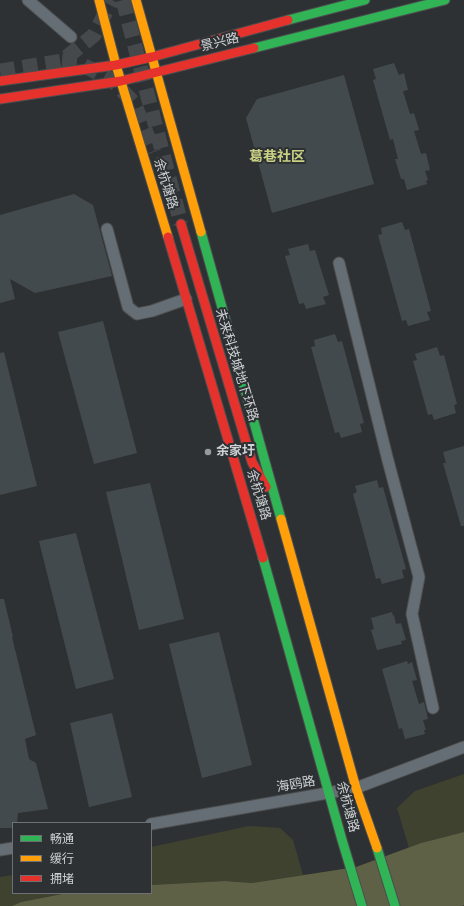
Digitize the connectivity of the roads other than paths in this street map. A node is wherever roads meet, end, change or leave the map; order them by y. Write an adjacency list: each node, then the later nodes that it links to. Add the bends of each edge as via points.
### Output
1 (28, 0): 6 (street)
2 (99, 0): 8 (main road, 余杭塘路)
3 (136, 0): 7 (main road, 余杭塘路)
4 (366, 0): 7 (main road, 景兴路)
5 (445, 0): 9 (main road, 景兴路)
6 (71, 37)
7 (152, 57): 8 (main road, 景兴路); 9 (main road, 余杭塘路)
8 (116, 65): 10 (main road, 景兴路); 11 (main road, 余杭塘路)
9 (156, 73): 11 (main road, 景兴路); 16 (main road, 余杭塘路)
10 (0, 81)
11 (121, 81): 12 (main road, 景兴路); 15 (main road, 余杭塘路)
12 (0, 99)
13 (107, 229): 15 (street, via 128,307 137,314)
14 (340, 263): 18 (street, via 419,577 412,614)
15 (186, 299): 17 (main road, 余杭塘路)
16 (278, 509): 17 (main road, 未来科技城地下环路, via 252,462 178,225 247,468); 20 (main road, 余杭塘路)
17 (252, 518): 21 (main road, 余杭塘路)
18 (433, 708)
19 (464, 747): 20 (street, 海鸥路)
20 (356, 788): 21 (street, 海鸥路); 26 (main road, 余杭塘路)
21 (330, 793): 22 (street, 海鸥路); 25 (main road, 余杭塘路)
22 (152, 824)
23 (12, 848): 24 (street)
24 (0, 850)
25 (362, 906)
26 (395, 906)

